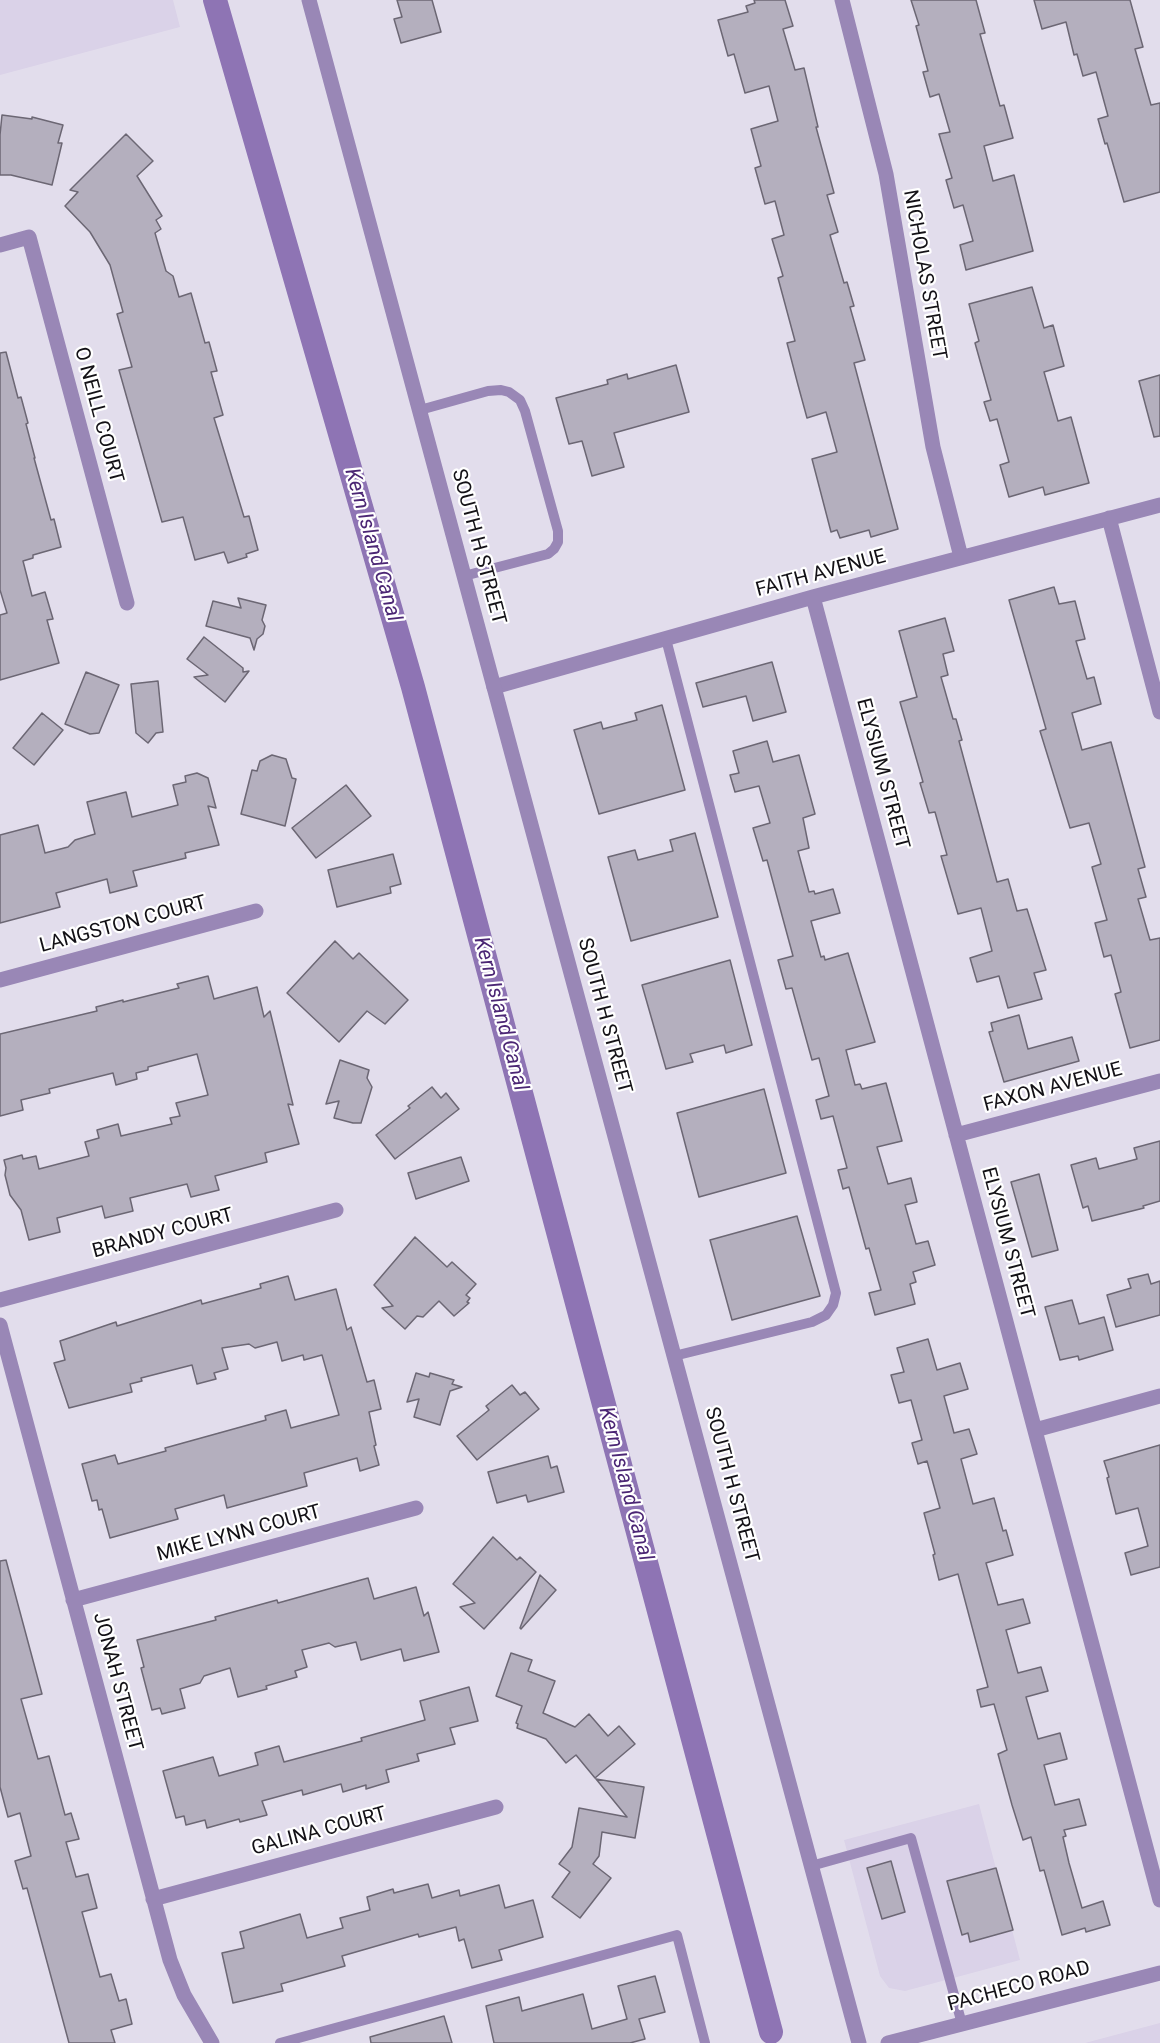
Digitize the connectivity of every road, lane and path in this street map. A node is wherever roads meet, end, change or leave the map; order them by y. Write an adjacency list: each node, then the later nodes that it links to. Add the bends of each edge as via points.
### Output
1 (309, 0): 4 (street, SOUTH H STREET)
2 (842, 0): 7 (street, NICHOLAS STREET, via 886,174 933,447)
3 (0, 245): 10 (street, O NEILL COURT, via 29,237)
4 (420, 410): 8 (street, SOUTH H STREET); 8 (lane, via 488,391 509,392 520,400 555,520 558,542 548,554)
5 (1160, 505): 6 (street, FAITH AVENUE)
6 (1108, 518): 7 (street, FAITH AVENUE); 13 (street)
7 (961, 557): 9 (street, FAITH AVENUE)
8 (464, 576): 12 (street, SOUTH H STREET)
9 (813, 597): 11 (street, FAITH AVENUE); 17 (street, ELYSIUM STREET)
10 (127, 603)
11 (666, 639): 12 (street, FAITH AVENUE); 21 (lane, via 836,1293 826,1315 812,1322)
12 (494, 687): 21 (street, SOUTH H STREET)
13 (1160, 712)
14 (256, 911): 15 (street, LANGSTON COURT)
15 (0, 980)
16 (1160, 1081): 17 (street, FAXON AVENUE)
17 (956, 1135): 23 (street, ELYSIUM STREET)
18 (336, 1210): 19 (street, BRANDY COURT)
19 (0, 1300)
20 (0, 1325): 25 (street, JONAH STREET)
21 (674, 1356): 27 (street, SOUTH H STREET)
22 (1160, 1396): 23 (street)
23 (1035, 1430): 29 (street, ELYSIUM STREET)
24 (416, 1508): 25 (street, MIKE LYNN COURT)
25 (74, 1600): 28 (street, JONAH STREET)
26 (496, 1807): 28 (street, GALINA COURT)
27 (811, 1866): 31 (lane, via 911,1838); 35 (street, SOUTH H STREET)
28 (153, 1899): 32 (street, JONAH STREET, via 184,1995)
29 (1160, 1900)
30 (1160, 1973): 31 (street, PACHECO ROAD)
31 (962, 2024): 36 (street, PACHECO ROAD)
32 (212, 2043)
33 (280, 2043): 34 (lane, via 677,1935)
34 (705, 2043)
35 (859, 2043)
36 (888, 2043)

